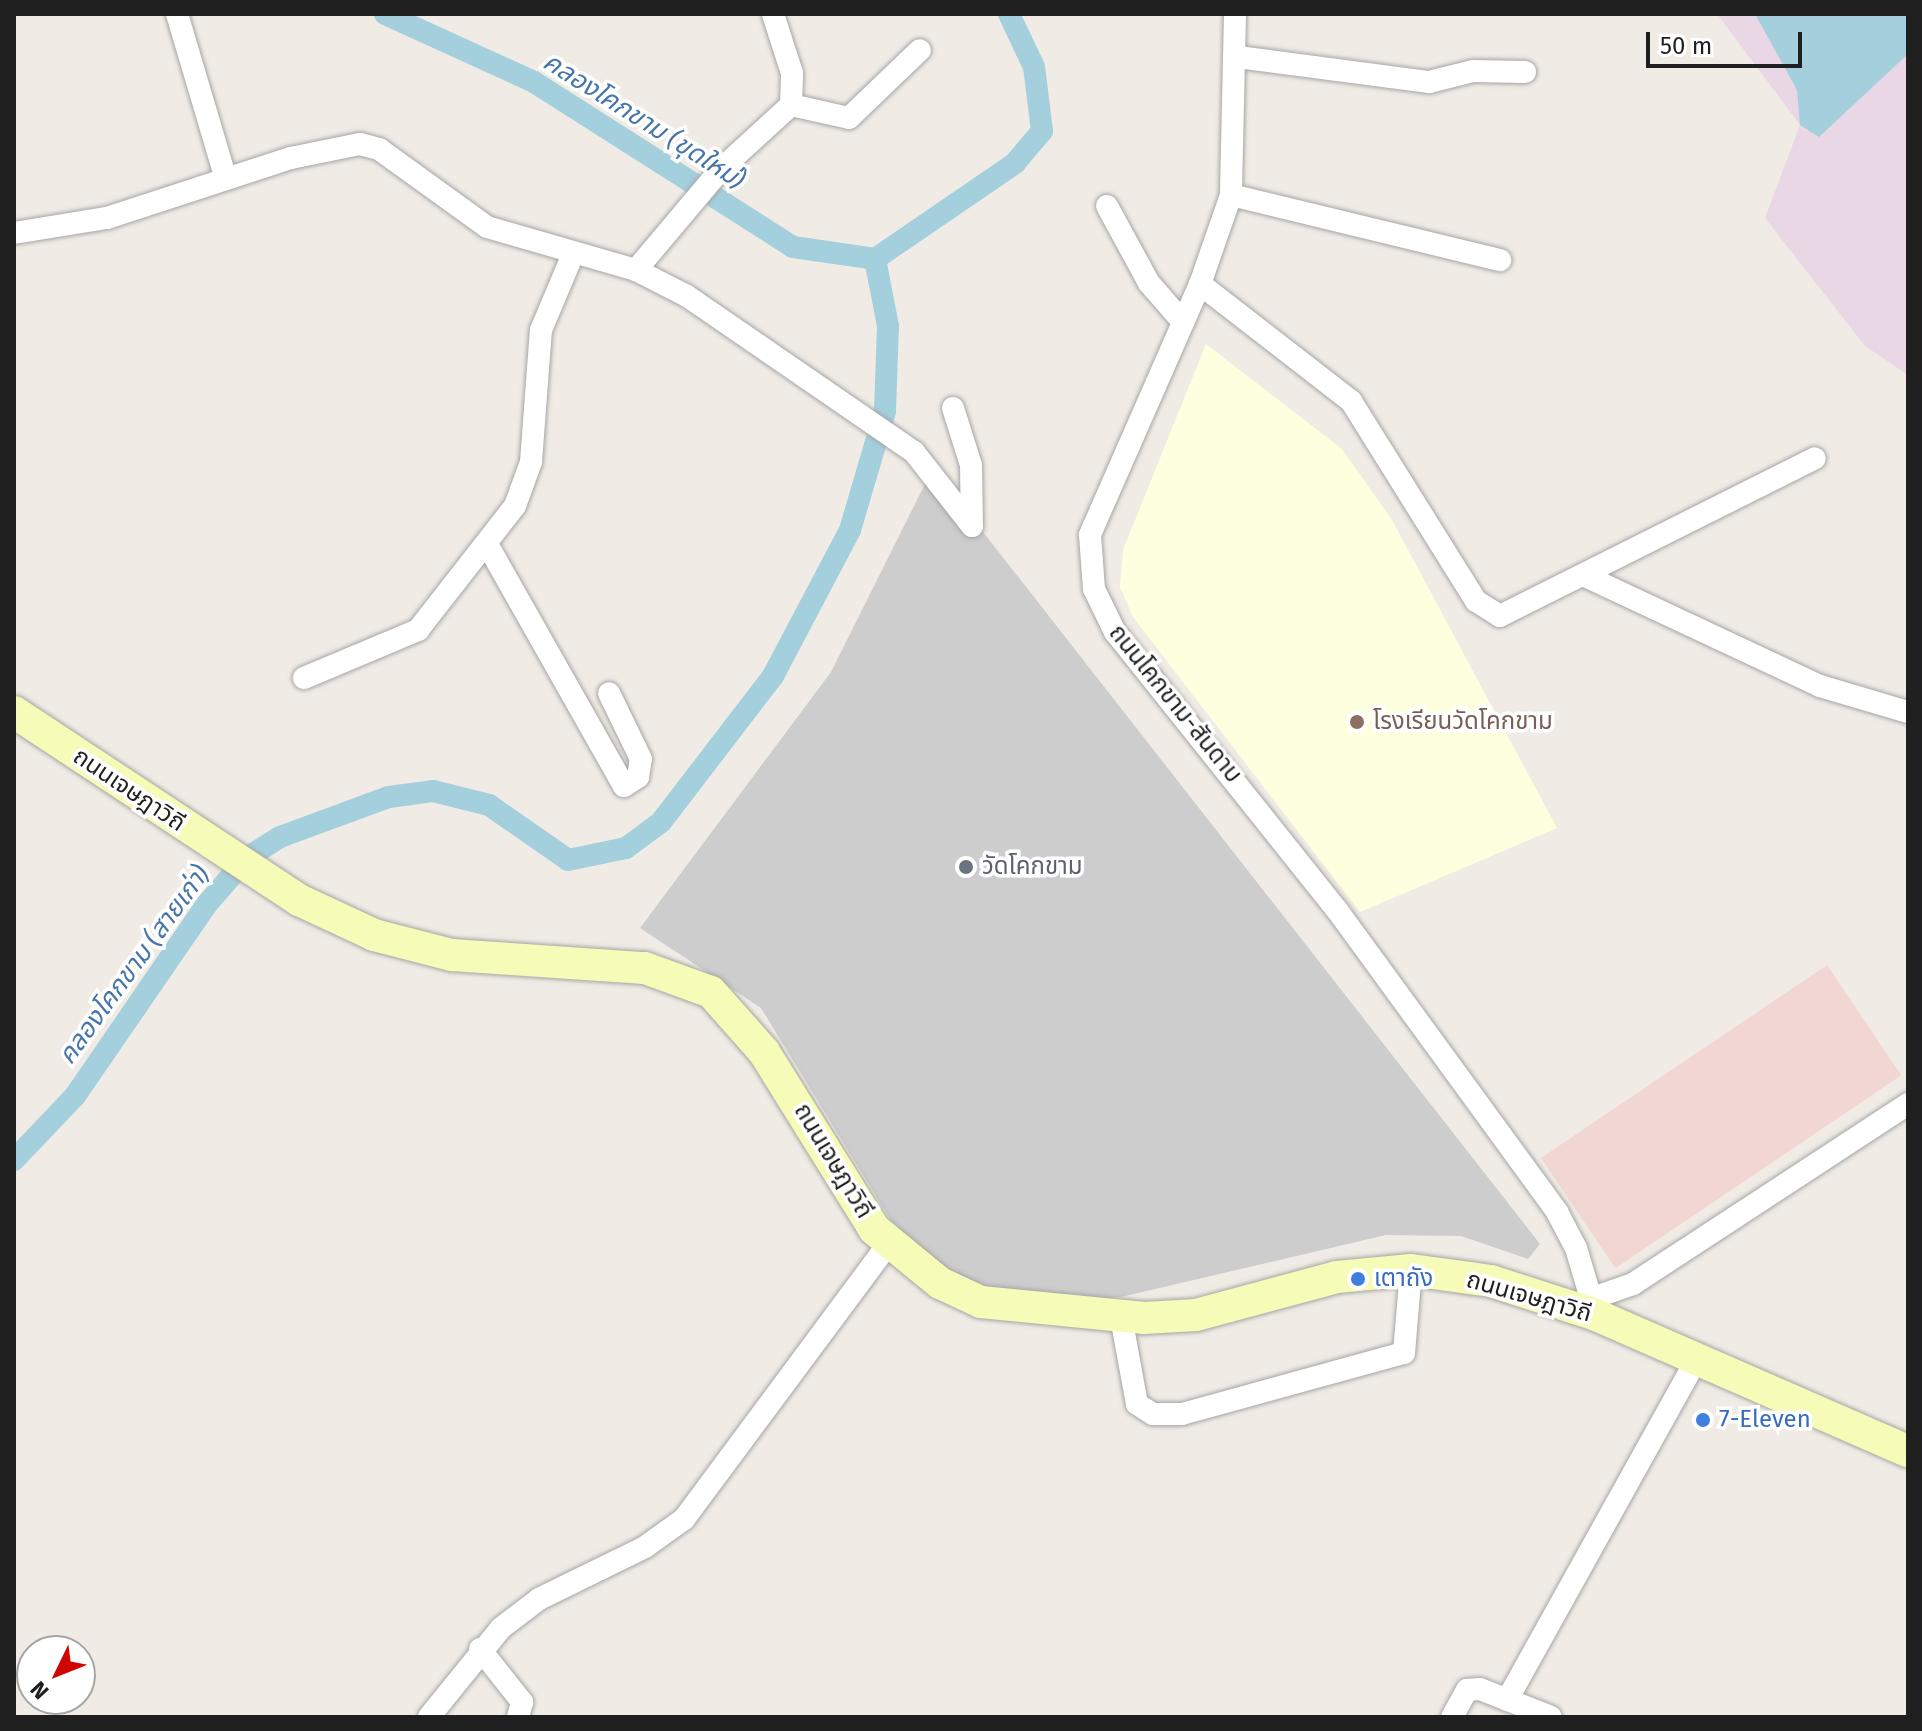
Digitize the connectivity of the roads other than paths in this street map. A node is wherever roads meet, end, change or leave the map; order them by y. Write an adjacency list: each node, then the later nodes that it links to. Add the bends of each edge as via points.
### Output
1 (177, 14): 8 (street)
2 (773, 14): 7 (street, via 792,73)
3 (1235, 14): 5 (street, ถนนโคกขาม-สันดาบ)
4 (920, 50): 7 (street, via 849,118)
5 (1238, 57): 6 (street, via 1429,82 1473,71); 9 (street, ถนนโคกขาม-สันดาบ)
6 (1525, 72)
7 (791, 105): 14 (street, via 721,169)
8 (226, 179): 11 (street, via 57,231); 12 (street, via 360,144 396,155 487,227)
9 (1231, 195): 13 (street); 15 (street, ถนนโคกขาม-สันดาบ)
10 (1107, 206): 16 (street, via 1149,283)
11 (14, 233)
12 (573, 254): 14 (street); 19 (street, via 541,330 523,489)
13 (1500, 260)
14 (636, 270): 17 (street, via 687,296 838,404 900,440 972,526 971,465)
15 (1200, 284): 16 (street, ถนนโคกขาม-สันดาบ); 20 (street, via 1326,377 1368,421 1488,612 1510,613)
16 (1183, 322): 28 (street, ถนนโคกขาม-สันดาบ, via 1090,535 1089,571 1101,609 1329,899 1513,1151 1576,1248)
17 (953, 408)
18 (1815, 458): 20 (street)
19 (487, 544): 21 (street, via 404,641); 22 (street, via 624,786 638,777 641,759)
20 (1583, 575): 24 (street, via 1820,686)
21 (304, 678)
22 (609, 693)
23 (14, 712): 26 (street, ถนนเจษฎาวิถี, via 299,900 410,948 645,968 711,992 764,1052 844,1187)
24 (1908, 712)
25 (1908, 1104): 28 (street)
26 (888, 1244): 29 (street, ถนนเจษฎาวิถี, via 981,1302); 34 (street, via 684,1519 645,1547 539,1599)
27 (1411, 1270): 28 (street, ถนนเจษฎาวิถี, via 1491,1281); 29 (street, ถนนเจษฎาวิถี, via 1337,1277 1196,1315); 29 (street, via 1404,1353 1182,1414 1153,1414 1137,1404)
28 (1595, 1307): 30 (street, ถนนเจษฎาวิถี)
29 (1121, 1317)
30 (1696, 1360): 31 (street, ถนนเจษฎาวิถี); 35 (street)
31 (1812, 1412): 32 (street, ถนนเจษฎาวิถี); 33 (street, ถนนเจษฎาวิถี)
32 (1908, 1434)
33 (1908, 1451)
34 (480, 1649): 36 (street); 37 (street, via 522,1702)
35 (1507, 1700): 38 (street, via 1467,1690); 39 (street)
36 (429, 1717)
37 (518, 1717)
38 (1452, 1717)
39 (1551, 1717)

